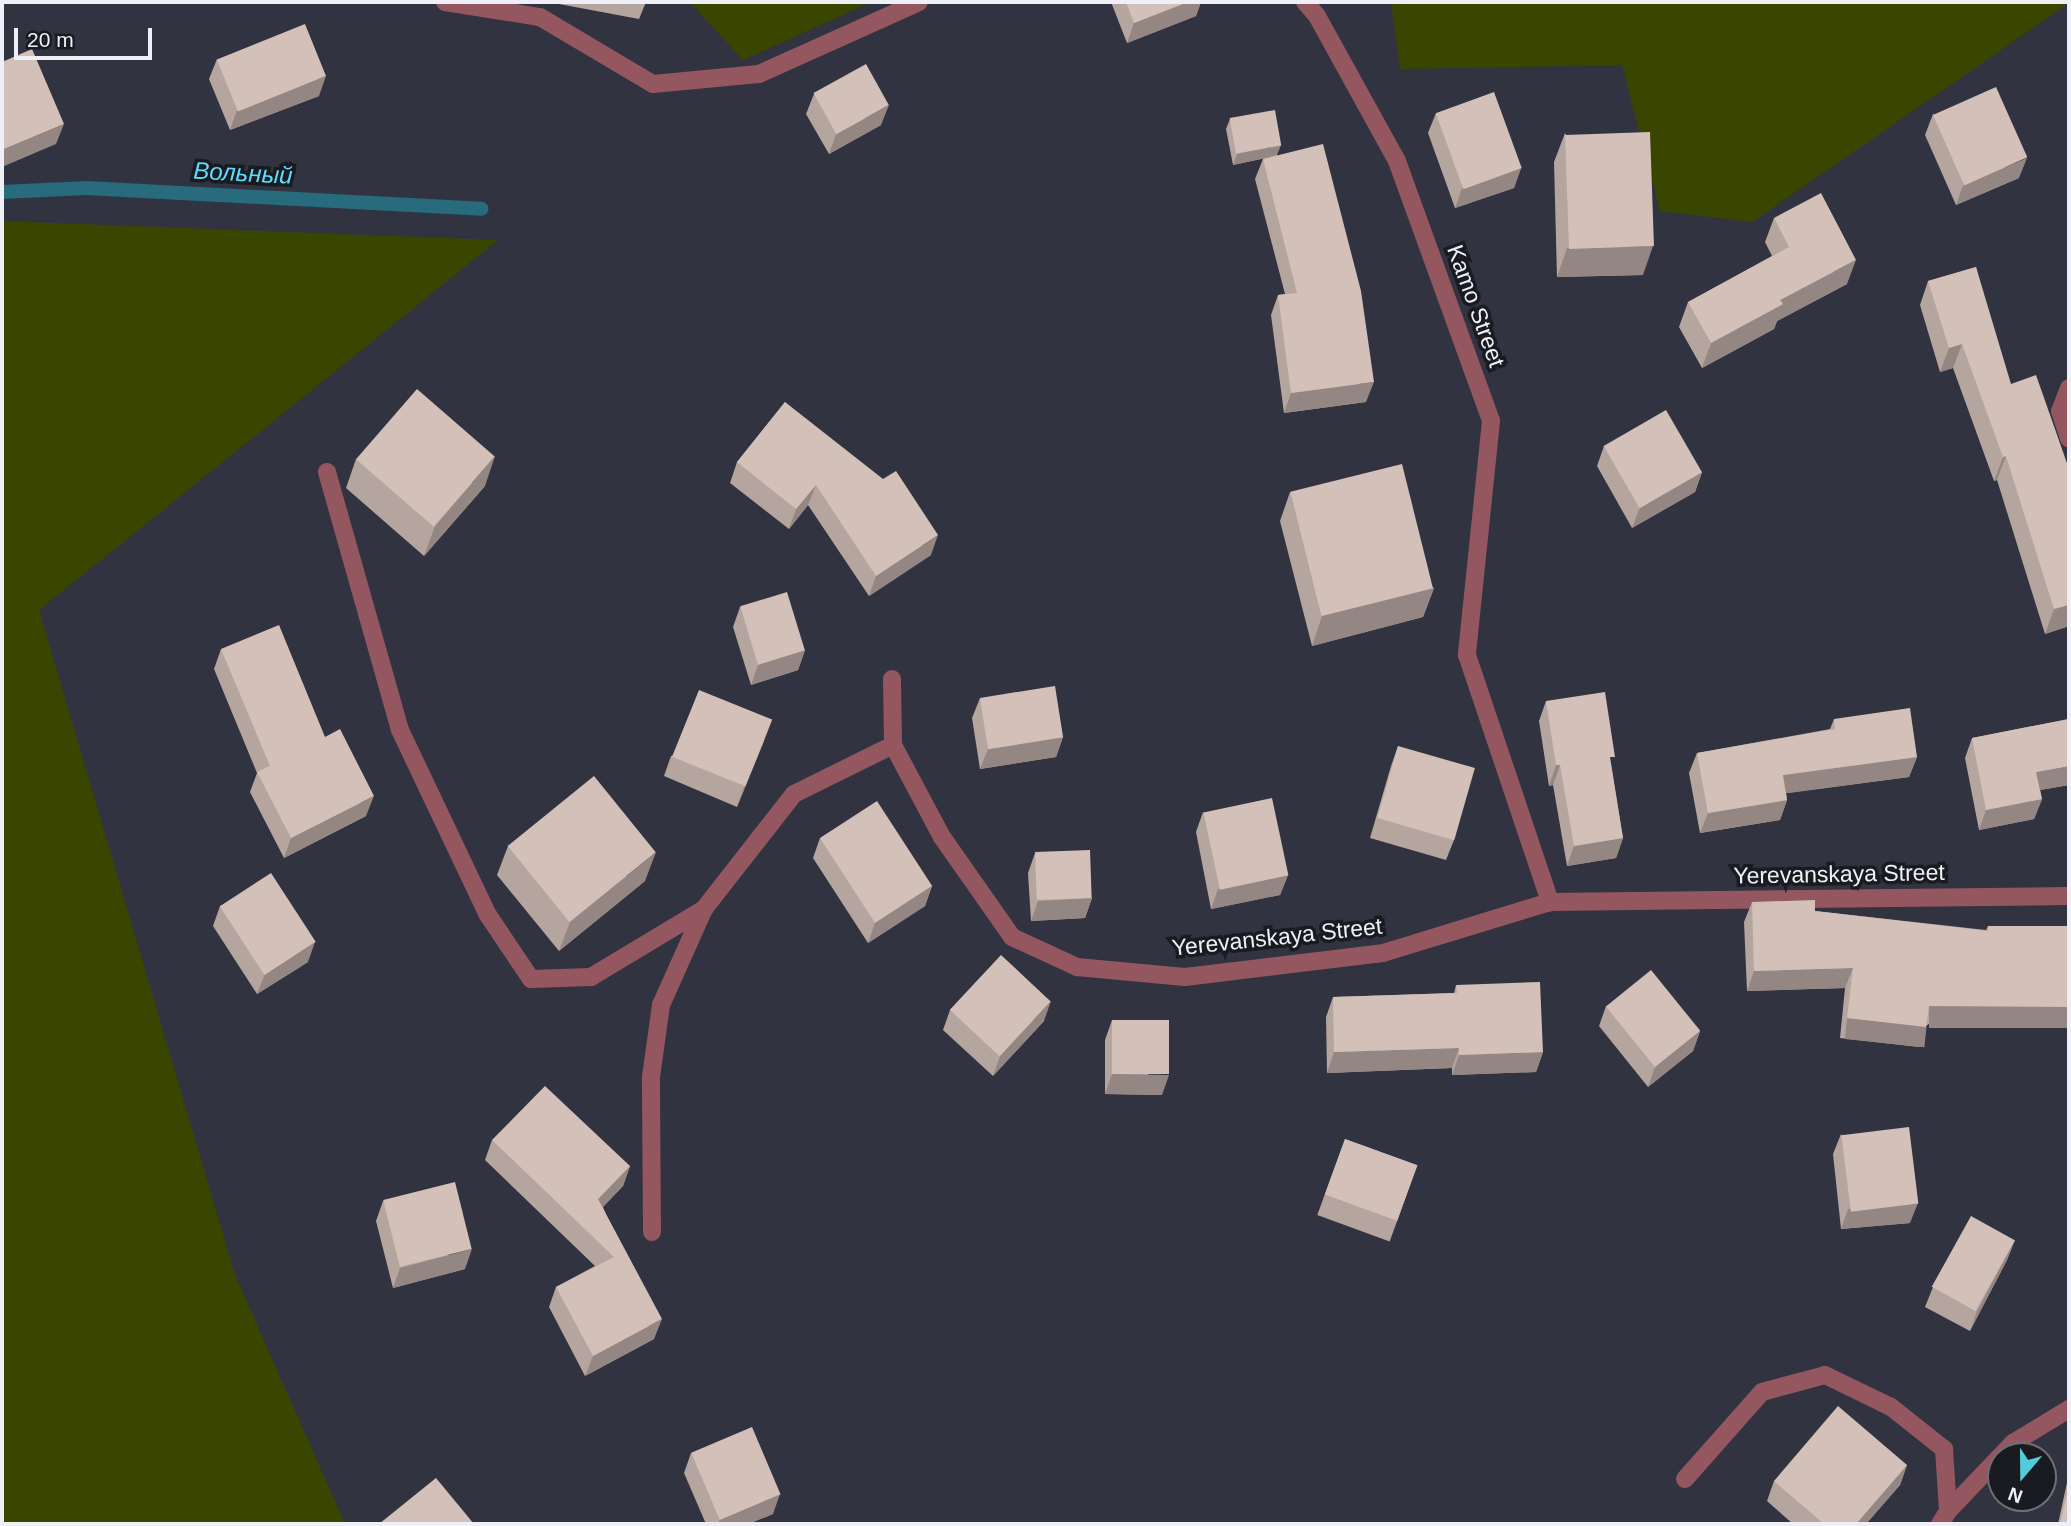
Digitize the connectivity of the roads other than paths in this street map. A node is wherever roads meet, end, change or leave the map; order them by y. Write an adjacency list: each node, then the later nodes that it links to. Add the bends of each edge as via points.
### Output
1 (445, 2): 2 (street, via 540,17 653,84 759,74)
2 (919, 2)
3 (1305, 2): 10 (street, Kamo Street, via 1397,161 1491,421 1467,655)
4 (2069, 388): 5 (street, via 2060,411)
5 (2069, 439)
6 (327, 472): 11 (street, via 400,730 488,915 531,978 591,976)
7 (892, 680): 8 (street)
8 (893, 745): 10 (street, Yerevanskaya Street, via 942,837 1012,937 1077,967 1185,977 1383,953); 11 (street, via 794,794)
9 (2069, 897): 10 (street, Yerevanskaya Street)
10 (1550, 902)
11 (704, 909): 12 (street, via 662,1005 651,1077)
12 (652, 1232)
13 (2069, 1409): 15 (street, via 2014,1443)
14 (1685, 1479): 15 (street, via 1762,1392 1825,1375 1891,1406 1944,1450)
15 (1944, 1517)

